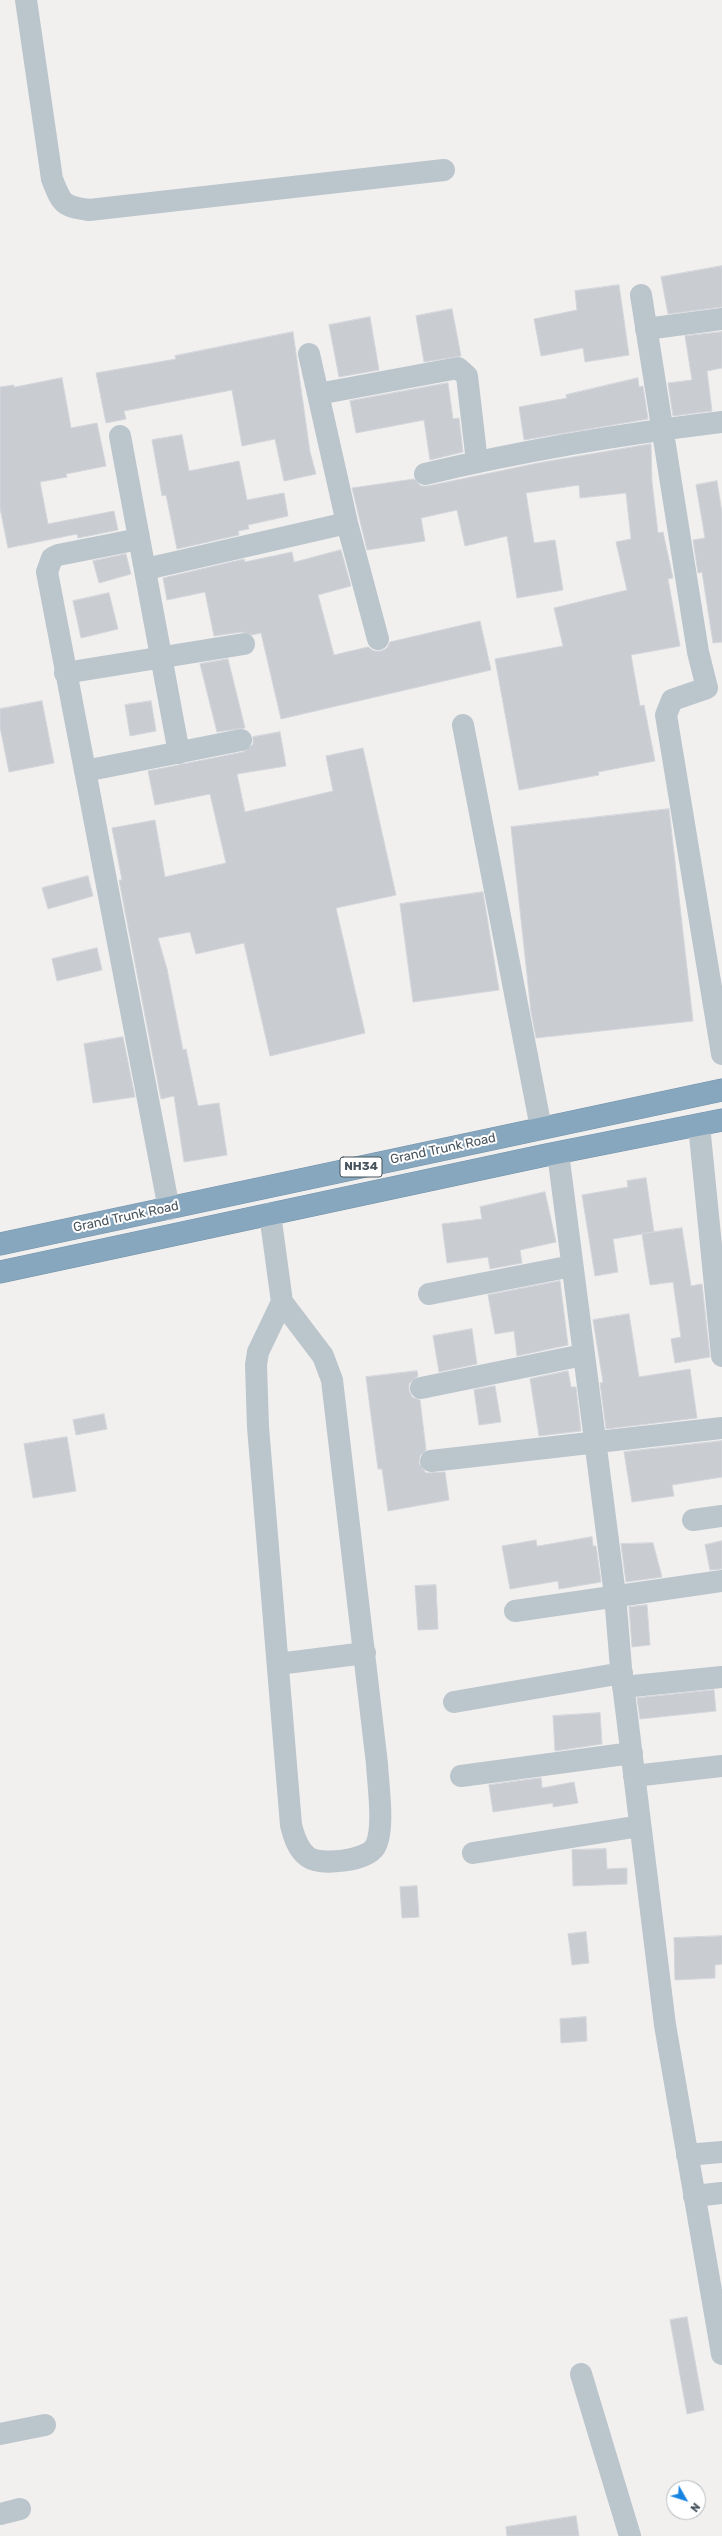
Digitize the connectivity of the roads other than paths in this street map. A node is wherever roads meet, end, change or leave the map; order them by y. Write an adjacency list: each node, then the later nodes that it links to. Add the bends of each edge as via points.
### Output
1 (26, 0): 2 (street, via 52,179 60,198 68,207 89,210)
2 (444, 170)
3 (641, 295): 5 (street)
4 (722, 319): 5 (street)
5 (646, 329): 9 (street)
6 (309, 354): 7 (street)
7 (318, 394): 11 (street, via 452,368 461,369 467,376); 13 (street)
8 (722, 422): 9 (street)
9 (663, 429): 11 (street); 20 (street, via 698,652)
10 (120, 436): 14 (street)
11 (476, 462): 12 (street)
12 (425, 474)
13 (347, 523): 15 (street); 16 (street)
14 (139, 539): 15 (street); 19 (street, via 58,555 49,564 47,572)
15 (146, 568): 18 (street)
16 (378, 639)
17 (244, 644): 18 (street)
18 (161, 656): 19 (street); 23 (street)
19 (65, 672): 24 (street)
20 (714, 686): 25 (street, via 672,700 666,715)
21 (463, 724): 29 (street)
22 (241, 740): 23 (street)
23 (179, 753): 24 (street)
24 (85, 771): 31 (street)
25 (722, 1054)
26 (722, 1090): 29 (highway, Grand Trunk Road / NH34)
27 (722, 1120): 28 (highway, NH34)
28 (699, 1125): 30 (highway, NH34); 39 (street)
29 (541, 1128): 31 (highway, Grand Trunk Road / NH34)
30 (558, 1153): 32 (highway, NH34); 34 (street)
31 (169, 1209): 33 (highway, Grand Trunk Road / NH34)
32 (270, 1214): 35 (highway, NH34); 37 (street)
33 (0, 1244)
34 (572, 1266): 36 (street); 38 (street)
35 (0, 1272)
36 (428, 1294)
37 (282, 1302): 49 (street, via 323,1356 332,1380); 50 (street, via 262,1339 256,1366 258,1427)
38 (583, 1355): 40 (street); 42 (street)
39 (722, 1356)
40 (421, 1388)
41 (722, 1428): 42 (street)
42 (593, 1442): 43 (street); 47 (street)
43 (431, 1461)
44 (722, 1516): 45 (street)
45 (693, 1520)
46 (722, 1581): 47 (street)
47 (615, 1595): 48 (street); 52 (street)
48 (515, 1611)
49 (365, 1653): 50 (street); 50 (street, via 377,1764 379,1838 374,1848 365,1855 332,1862 309,1858 294,1838)
50 (278, 1664)
51 (722, 1677): 52 (street)
52 (622, 1680): 53 (street); 54 (street)
53 (454, 1702)
54 (632, 1753): 56 (street); 57 (street)
55 (722, 1766): 57 (street)
56 (461, 1776)
57 (634, 1776): 58 (street)
58 (640, 1826): 59 (street); 61 (street, via 665,2025)
59 (473, 1853)
60 (722, 2152): 61 (street)
61 (687, 2155): 63 (street)
62 (722, 2193): 63 (street)
63 (694, 2196): 64 (street)
64 (722, 2354)
65 (581, 2374): 68 (street)
66 (45, 2424): 67 (street)
67 (0, 2434)
68 (630, 2536)

